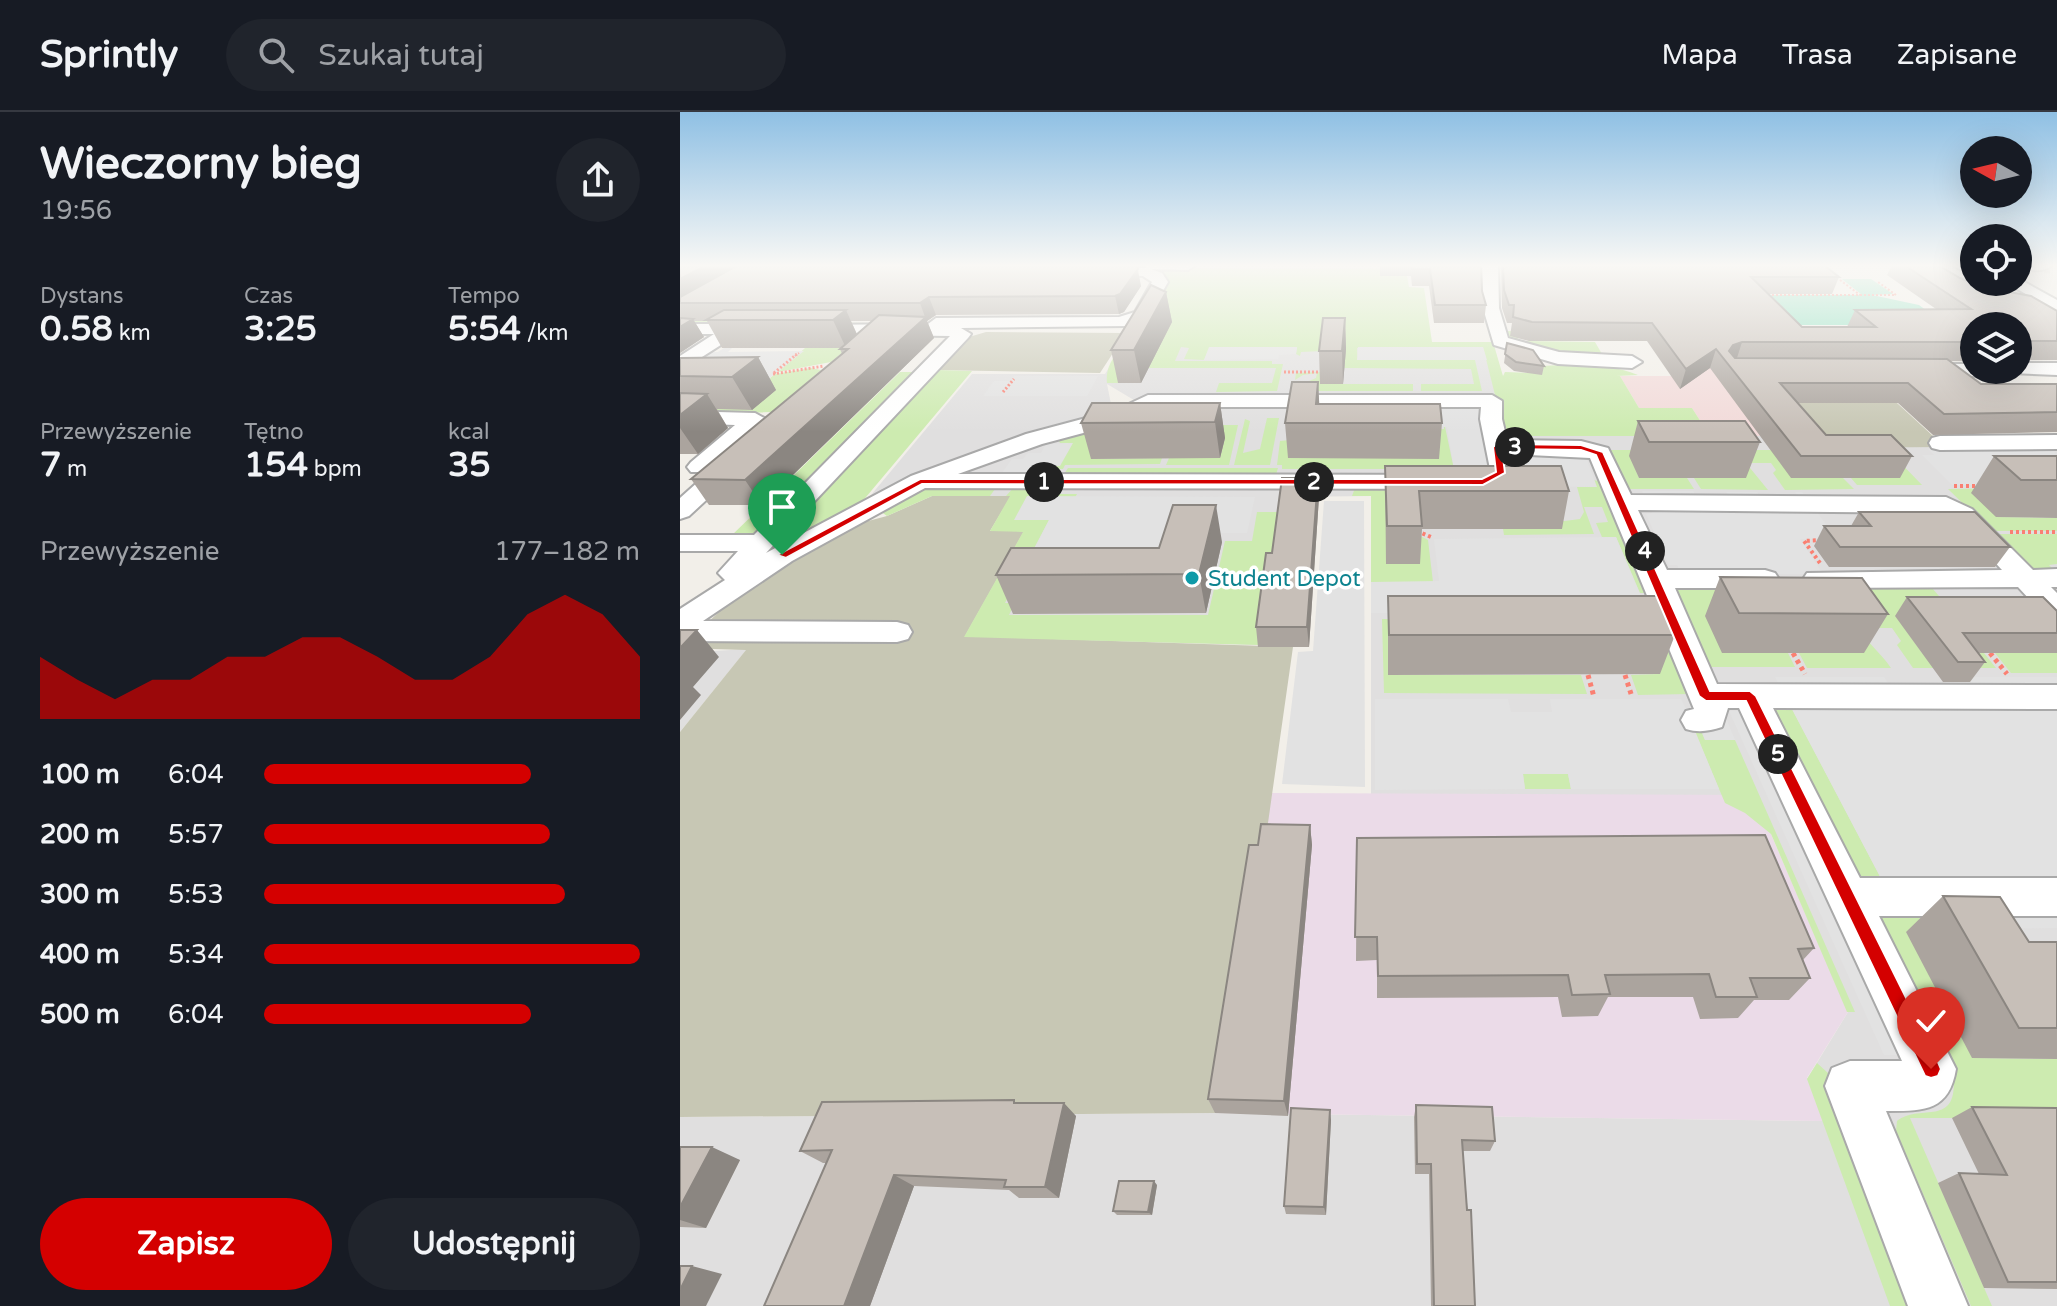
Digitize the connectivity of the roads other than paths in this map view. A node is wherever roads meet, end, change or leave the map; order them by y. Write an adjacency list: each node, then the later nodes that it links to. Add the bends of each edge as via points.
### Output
1 (696, 321): 4 (street)
2 (1121, 321): 4 (street)
3 (1494, 321): 8 (street, via 1500,341 1558,358)
4 (764, 328): 5 (street); 6 (street); 9 (street)
5 (680, 329)
6 (881, 330): 7 (street); 24 (street, via 945,329 962,334)
7 (858, 351)
8 (1632, 362)
9 (680, 365)
10 (2032, 369): 11 (street)
11 (2057, 369)
12 (1891, 370): 13 (street)
13 (1960, 370)
14 (680, 417): 20 (street, via 755,419)
15 (775, 426): 22 (street)
16 (2057, 442): 17 (street)
17 (1940, 443)
18 (1497, 447): 19 (street, via 1501,473 1483,482); 19 (street, via 1492,401 1148,401 1124,415 1034,439); 21 (street, via 1600,453)
19 (920, 481): 29 (street, via 782,555)
20 (680, 482)
21 (1623, 502): 25 (street, via 1946,505 1963,514); 27 (street)
22 (680, 511)
23 (680, 543): 24 (street)
24 (760, 543): 29 (street)
25 (2026, 578): 26 (street); 27 (street); 28 (street)
26 (2057, 578)
27 (1652, 592): 31 (street, via 1702,708)
28 (2057, 610)
29 (682, 624): 30 (street)
30 (897, 632)
31 (1750, 696): 32 (street); 33 (street)
32 (2057, 697)
33 (1848, 897): 34 (street); 35 (street, via 1931,1069 1929,1080 1920,1086 1850,1086)
34 (2057, 897)
35 (1938, 1306)

